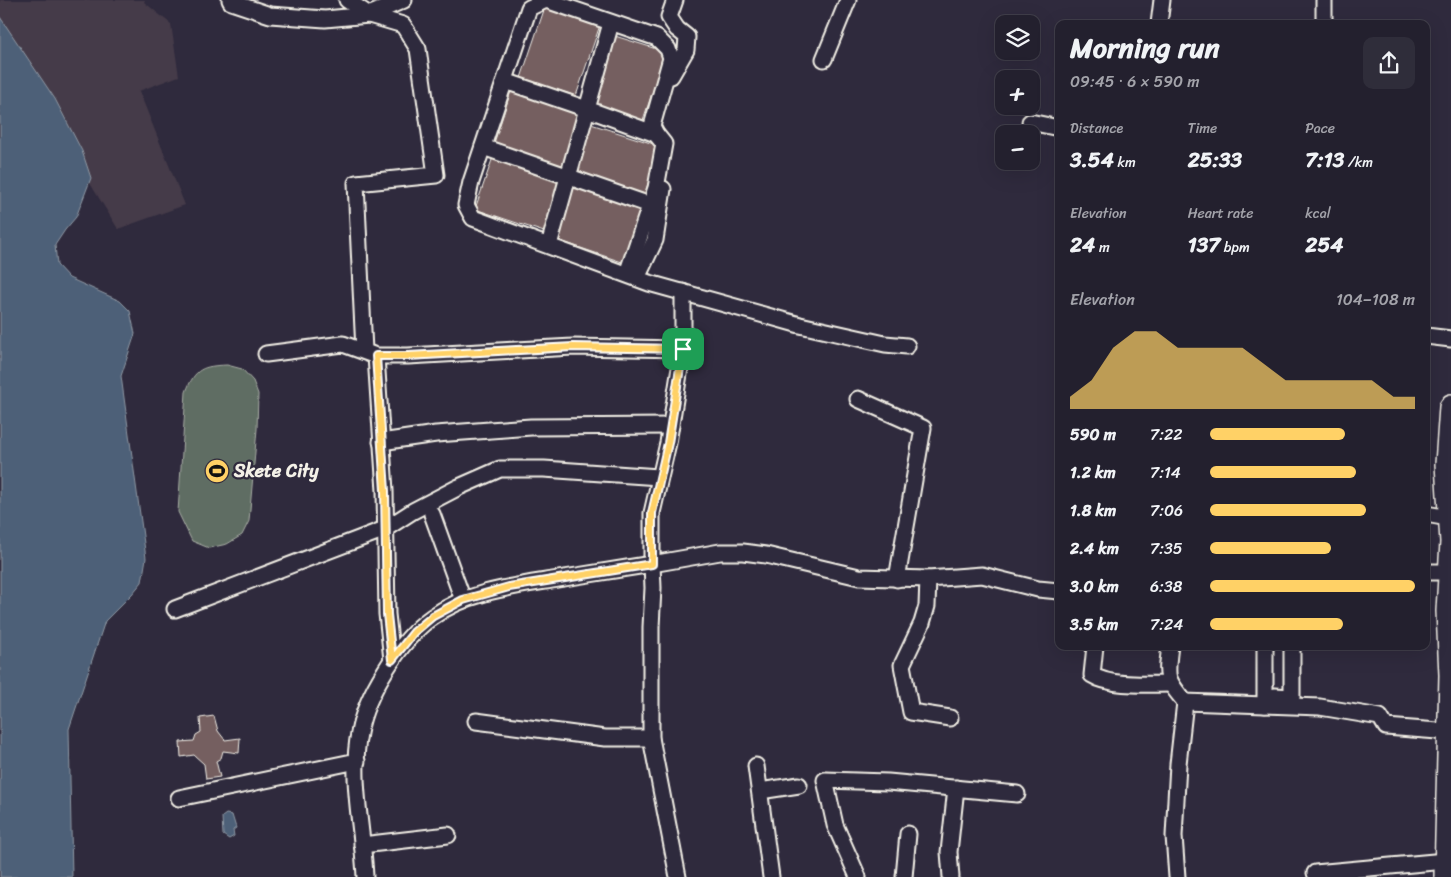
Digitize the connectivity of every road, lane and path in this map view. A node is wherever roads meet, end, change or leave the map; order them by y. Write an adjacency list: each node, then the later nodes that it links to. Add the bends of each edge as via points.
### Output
1 (230, 0): 8 (street, via 270,14 325,19)
2 (347, 0): 8 (street)
3 (404, 0): 8 (street)
4 (675, 0): 22 (street, via 669,17 687,37 686,50 660,102 667,154 655,240)
5 (848, 0): 12 (street)
6 (1162, 0): 9 (street)
7 (1324, 0): 10 (street)
8 (369, 15): 28 (street, via 403,25 418,49 436,175 356,183)
9 (1160, 20)
10 (1324, 20)
11 (611, 23): 13 (street, via 546,0 530,8); 14 (street); 17 (street, via 657,38 668,48 671,58 652,126)
12 (824, 59)
13 (505, 81): 14 (street); 18 (street)
14 (586, 109): 17 (street); 19 (street)
15 (1030, 122): 16 (street)
16 (1055, 127)
17 (656, 134): 20 (street, via 664,144)
18 (483, 147): 19 (street); 21 (street, via 466,205 473,218)
19 (568, 178): 20 (street); 21 (street)
20 (650, 205): 22 (street)
21 (549, 245): 22 (street)
22 (632, 276): 23 (street)
23 (683, 292): 26 (street, via 800,325); 27 (street)
24 (1430, 336): 25 (street)
25 (1451, 339)
26 (907, 346)
27 (683, 349): 28 (street, via 573,347 408,356); 32 (street)
28 (370, 353): 29 (street, via 343,344); 33 (street)
29 (266, 354)
30 (858, 399): 42 (street, via 923,428)
31 (1451, 404): 37 (street, via 1445,464)
32 (671, 426): 33 (street, via 531,427); 34 (street)
33 (381, 442): 38 (street)
34 (659, 477): 38 (street, via 544,468 500,469 421,507); 39 (street, via 652,513)
35 (432, 514): 45 (street)
36 (1430, 515): 37 (street)
37 (1448, 518): 41 (street)
38 (385, 529): 46 (street); 51 (street, via 387,614)
39 (652, 564): 42 (street, via 720,552 743,552 859,577); 45 (street, via 509,587); 59 (street)
40 (1430, 572): 41 (street)
41 (1450, 572): 53 (street, via 1446,611)
42 (897, 579): 43 (street)
43 (928, 580): 44 (street, via 982,576); 56 (street, via 927,606 922,623 902,666 904,681 911,712)
44 (1055, 591)
45 (463, 600): 51 (street, via 433,616 414,632)
46 (175, 609)
47 (1095, 650): 52 (street, via 1092,675 1096,678 1121,683)
48 (1170, 650): 52 (street, via 1167,674)
49 (1265, 650): 54 (street)
50 (1292, 650): 54 (street, via 1292,697)
51 (392, 660): 60 (street, via 366,704)
52 (1170, 684): 55 (street)
53 (1450, 695): 58 (street)
54 (1265, 700): 55 (street); 58 (street, via 1380,717 1386,727)
55 (1185, 702): 78 (street, via 1174,836)
56 (950, 718)
57 (476, 721): 59 (street, via 605,738)
58 (1449, 732): 70 (street)
59 (651, 738): 73 (street)
60 (357, 761): 66 (street); 69 (street)
61 (756, 766): 64 (street)
62 (799, 785): 64 (street)
63 (956, 788): 65 (street); 75 (street, via 825,780 835,825); 77 (street, via 949,852)
64 (760, 792): 74 (street)
65 (1017, 794)
66 (179, 798)
67 (908, 834): 76 (street)
68 (448, 835): 69 (street)
69 (362, 845): 72 (street)
70 (1445, 869): 71 (street)
71 (1315, 873)
72 (365, 877)
73 (678, 877)
74 (771, 877)
75 (858, 877)
76 (904, 877)
77 (951, 877)
78 (1177, 877)

